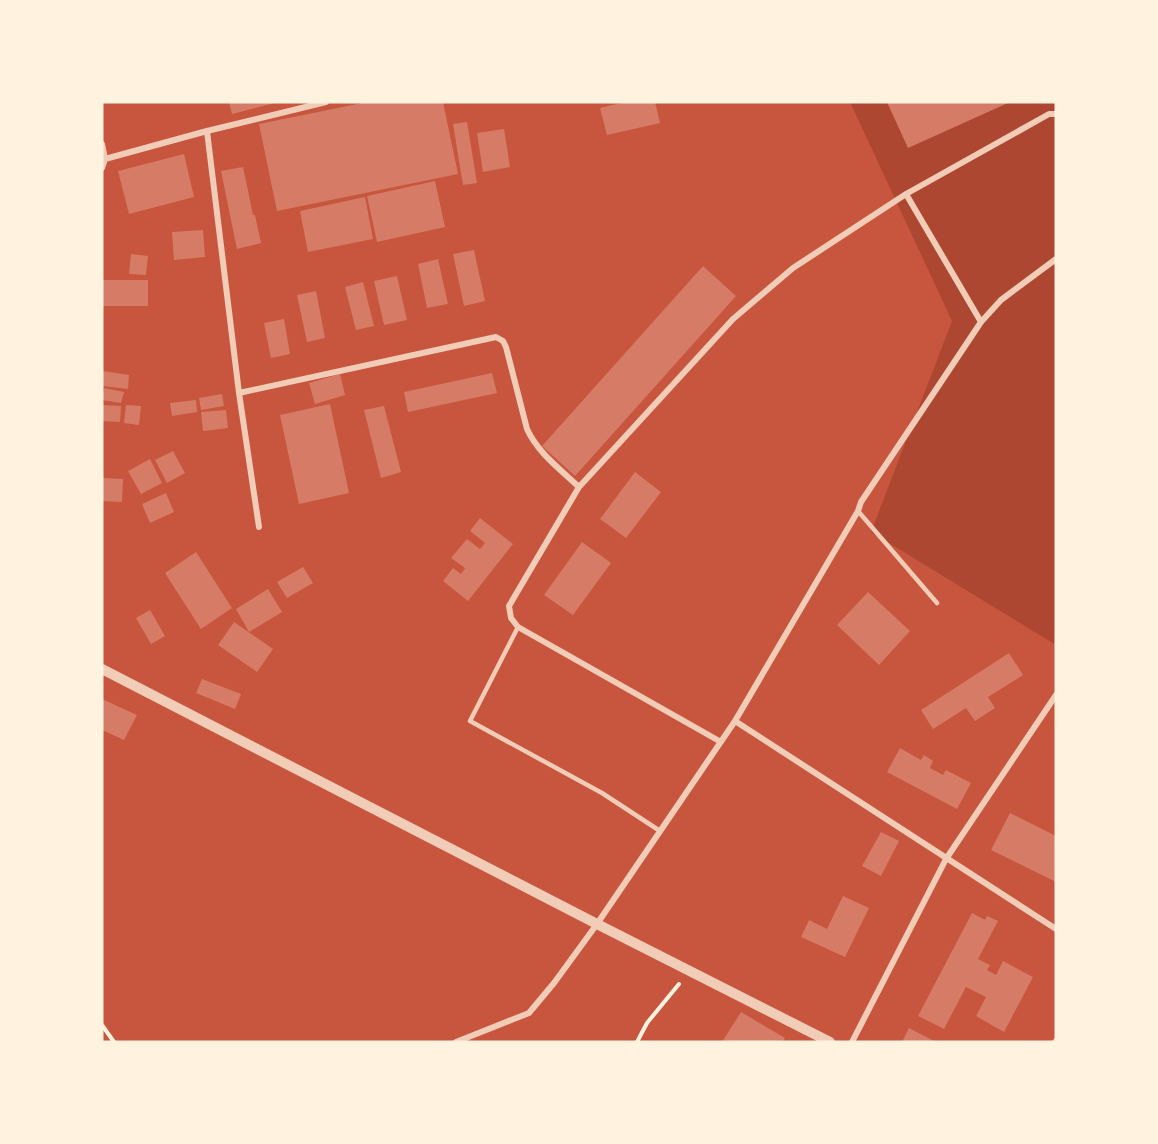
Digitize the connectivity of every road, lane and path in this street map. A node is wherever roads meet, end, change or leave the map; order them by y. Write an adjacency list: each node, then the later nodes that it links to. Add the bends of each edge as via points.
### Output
1 (326, 102): 2 (street)
2 (302, 105): 4 (street)
3 (1056, 114): 8 (street, via 1048,114)
4 (207, 131): 6 (street); 11 (street)
5 (102, 144): 6 (street)
6 (105, 159): 7 (street)
7 (102, 168)
8 (906, 194): 10 (street); 12 (street, via 793,268 733,320)
9 (1056, 259): 10 (street, via 1000,300)
10 (981, 322): 13 (street)
11 (239, 393): 12 (street, via 496,337 506,346 532,439); 14 (street)
12 (579, 487): 16 (street, via 509,606)
13 (858, 511): 15 (lane); 19 (street)
14 (259, 527)
15 (937, 603)
16 (518, 627): 20 (street); 21 (lane, via 470,721)
17 (102, 669): 23 (street)
18 (1056, 695): 22 (street)
19 (735, 721): 20 (street); 22 (street)
20 (721, 742): 21 (street)
21 (660, 831): 23 (street)
22 (946, 859): 24 (street); 31 (street)
23 (597, 924): 25 (street); 28 (street, via 529,1013)
24 (1056, 929)
25 (689, 971): 29 (path, via 647,1023); 30 (street)
26 (102, 1025): 27 (path)
27 (114, 1042)
28 (456, 1042)
29 (637, 1042)
30 (830, 1042)
31 (852, 1042)

